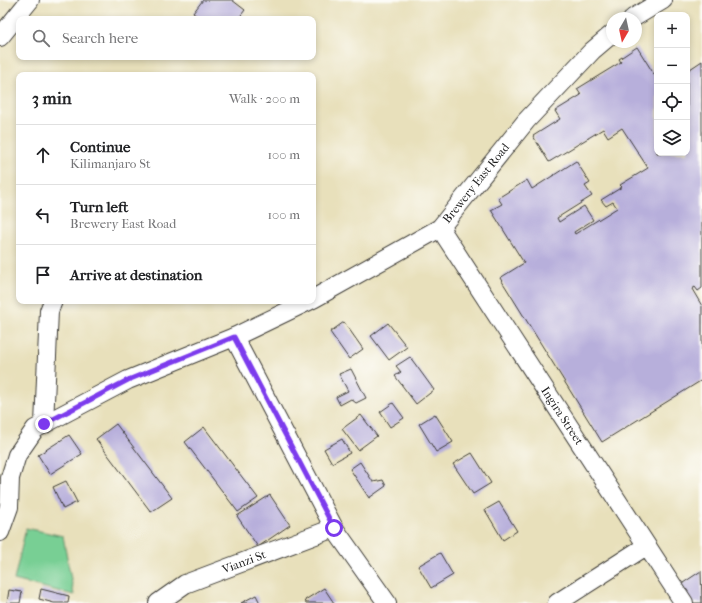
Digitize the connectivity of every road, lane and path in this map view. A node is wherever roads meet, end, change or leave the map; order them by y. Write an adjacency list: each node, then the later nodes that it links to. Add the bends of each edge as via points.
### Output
1 (30, 0): 4 (street)
2 (663, 0): 3 (street)
3 (642, 13)
4 (17, 16)
5 (16, 17): 6 (street)
6 (0, 37)
7 (606, 39): 8 (street, Brewery East Road, via 526,121)
8 (440, 228): 9 (street, Brewery East Road); 16 (street, Ingira Street)
9 (316, 297)
10 (52, 304): 13 (street, via 49,317)
11 (303, 304): 12 (street)
12 (234, 337): 13 (street, via 128,380); 14 (street)
13 (44, 424): 15 (street, via 35,430 17,455 10,478 9,507)
14 (334, 528): 17 (street, Vianzi St, via 185,584); 18 (street)
15 (0, 532)
16 (646, 546): 19 (street); 20 (street, Ingira Street)
17 (158, 603)
18 (387, 603)
19 (557, 603)
20 (684, 603)

